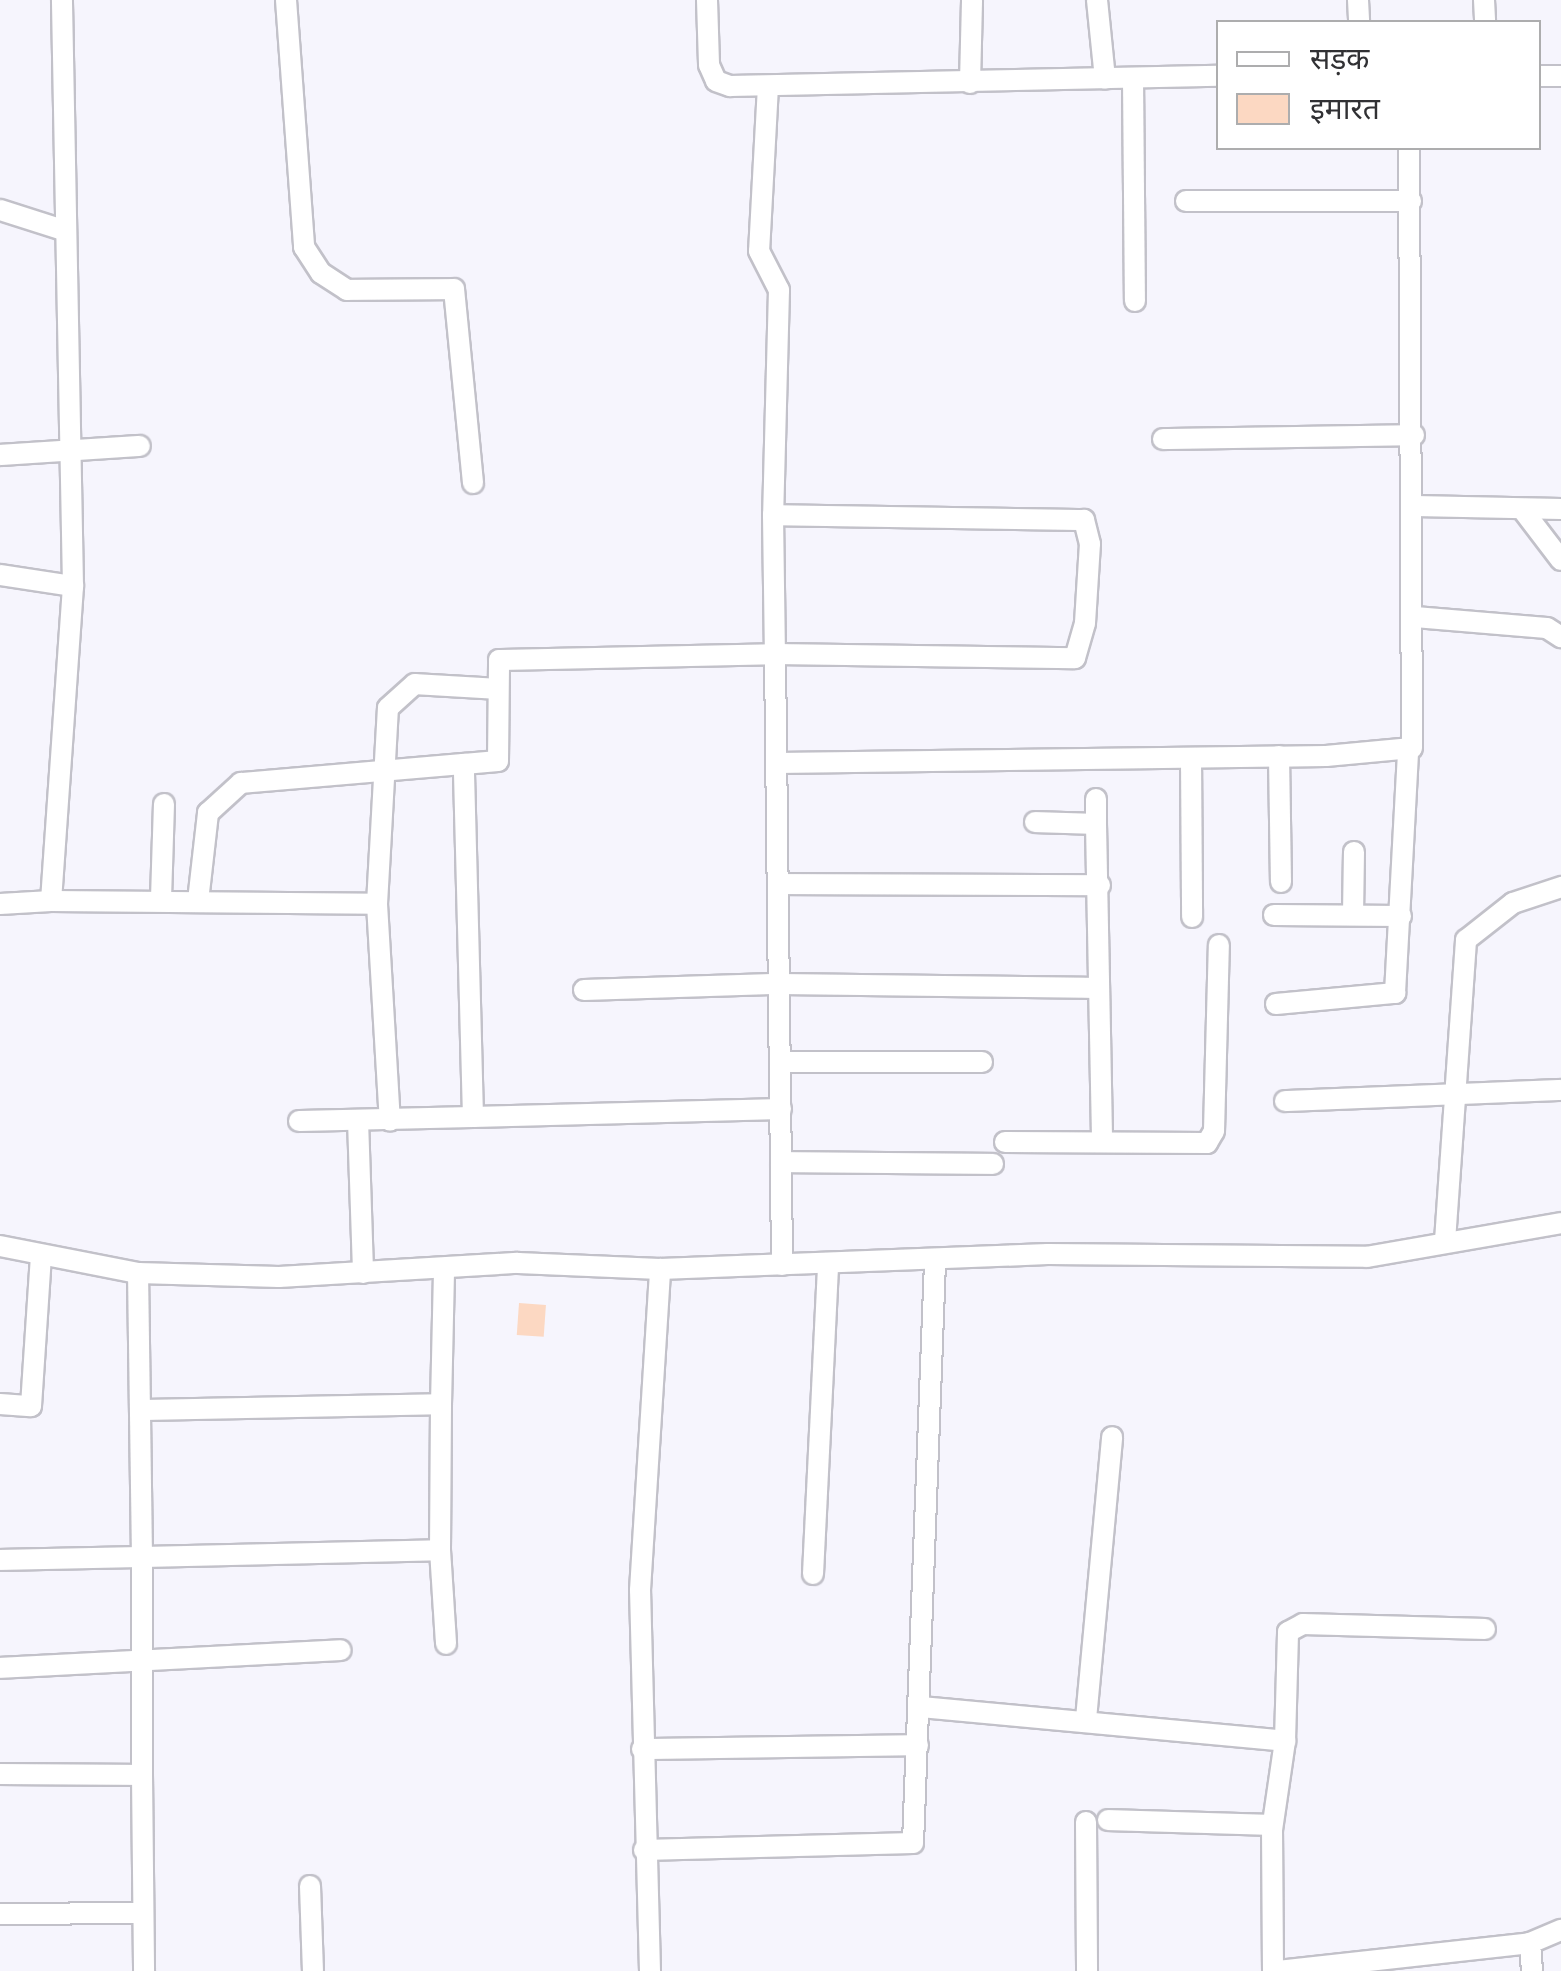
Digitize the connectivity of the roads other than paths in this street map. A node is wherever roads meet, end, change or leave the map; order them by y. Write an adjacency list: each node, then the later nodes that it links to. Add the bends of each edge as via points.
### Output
1 (62, 0): 15 (street)
2 (286, 0): 22 (street, via 304,248 321,273 347,290 454,289)
3 (706, 0): 10 (street, via 716,81)
4 (972, 0): 9 (street)
5 (1097, 0): 8 (street)
6 (1216, 76): 7 (street)
7 (1134, 78): 8 (street); 16 (street)
8 (1105, 79): 9 (street)
9 (970, 82): 10 (street)
10 (768, 86): 26 (street, via 759,251 779,290)
11 (1409, 150): 13 (street)
12 (1186, 200): 13 (street)
13 (1410, 201): 17 (street)
14 (0, 210): 15 (street)
15 (63, 230): 20 (street)
16 (1135, 301)
17 (1414, 435): 18 (street); 23 (street)
18 (1163, 438)
19 (140, 446): 20 (street)
20 (70, 452): 21 (street); 29 (street)
21 (0, 454)
22 (473, 483)
23 (1414, 506): 24 (street); 30 (street)
24 (1522, 508): 25 (street); 27 (street)
25 (1561, 509)
26 (773, 515): 32 (street); 32 (street, via 1084,520 1090,544 1085,623 1075,658)
27 (1561, 560)
28 (0, 575): 29 (street)
29 (73, 586): 50 (street)
30 (1415, 616): 31 (street, via 1547,628); 34 (street)
31 (1561, 638)
32 (775, 654): 33 (street, via 499,660); 37 (street)
33 (498, 690): 38 (street, via 498,762); 39 (street, via 415,684 388,708)
34 (1408, 750): 35 (street); 56 (street)
35 (1279, 756): 36 (street); 45 (street)
36 (1191, 758): 37 (street); 57 (street)
37 (778, 763): 46 (street)
38 (464, 764): 39 (street); 69 (street)
39 (380, 771): 51 (street, via 241,783 208,813); 53 (street)
40 (1096, 799): 43 (street)
41 (164, 804): 49 (street)
42 (1035, 822): 43 (street)
43 (1096, 824): 47 (street)
44 (1354, 852): 55 (street)
45 (1280, 882)
46 (779, 884): 47 (street); 59 (street)
47 (1100, 884): 60 (street)
48 (1561, 887): 66 (street, via 1513,903 1466,940)
49 (162, 899): 50 (street); 51 (street)
50 (51, 901): 52 (street)
51 (198, 901): 53 (street)
52 (0, 904)
53 (377, 904): 71 (street)
54 (1274, 915): 55 (street)
55 (1352, 915): 56 (street)
56 (1400, 916): 62 (street, via 1391,997)
57 (1192, 917)
58 (1220, 945): 73 (street, via 1211,1138 1164,1146)
59 (780, 984): 60 (street); 61 (street); 63 (street)
60 (1099, 988): 73 (street)
61 (584, 990)
62 (1276, 1004)
63 (781, 1062): 64 (street); 68 (street)
64 (982, 1062)
65 (1561, 1090): 66 (street)
66 (1456, 1095): 67 (street); 78 (street)
67 (1285, 1102)
68 (780, 1109): 69 (street); 75 (street)
69 (473, 1118): 71 (street)
70 (358, 1120): 71 (street); 72 (street); 86 (street)
71 (390, 1120)
72 (299, 1121)
73 (1102, 1140): 74 (street)
74 (1005, 1142)
75 (782, 1162): 76 (street); 83 (street)
76 (992, 1164)
77 (1561, 1223): 78 (street)
78 (1445, 1241): 81 (street, via 1367,1256 1048,1254)
79 (0, 1246): 80 (street)
80 (40, 1255): 87 (street); 88 (street, via 31,1406)
81 (935, 1262): 82 (street); 101 (street)
82 (828, 1264): 83 (street); 95 (street)
83 (782, 1265): 85 (street)
84 (444, 1269): 85 (street, via 518,1263); 86 (street); 89 (street)
85 (660, 1269): 105 (street, via 640,1590)
86 (362, 1273): 87 (street)
87 (138, 1274): 90 (street)
88 (0, 1404)
89 (441, 1404): 90 (street); 92 (street)
90 (141, 1410): 93 (street)
91 (1112, 1437): 102 (street)
92 (440, 1550): 93 (street); 97 (street)
93 (142, 1557): 94 (street); 99 (street)
94 (0, 1560)
95 (813, 1574)
96 (1485, 1629): 103 (street, via 1294,1626 1288,1632)
97 (446, 1644)
98 (341, 1650): 99 (street)
99 (141, 1663): 100 (street); 107 (street)
100 (0, 1668)
101 (920, 1707): 102 (street); 104 (street)
102 (1086, 1720): 103 (street)
103 (1285, 1741): 110 (street)
104 (918, 1744): 105 (street); 111 (street, via 913,1843)
105 (642, 1749): 111 (street)
106 (0, 1774): 107 (street)
107 (142, 1775): 113 (street)
108 (1108, 1820): 110 (street)
109 (1086, 1822): 120 (street)
110 (1272, 1825): 121 (street)
111 (644, 1850): 119 (street)
112 (310, 1886): 118 (street)
113 (143, 1913): 114 (street); 117 (street)
114 (0, 1914)
115 (1561, 1930): 116 (street)
116 (1530, 1942): 121 (street); 122 (street)
117 (144, 1971)
118 (314, 1971)
119 (650, 1971)
120 (1086, 1971)
121 (1275, 1971)
122 (1532, 1971)

